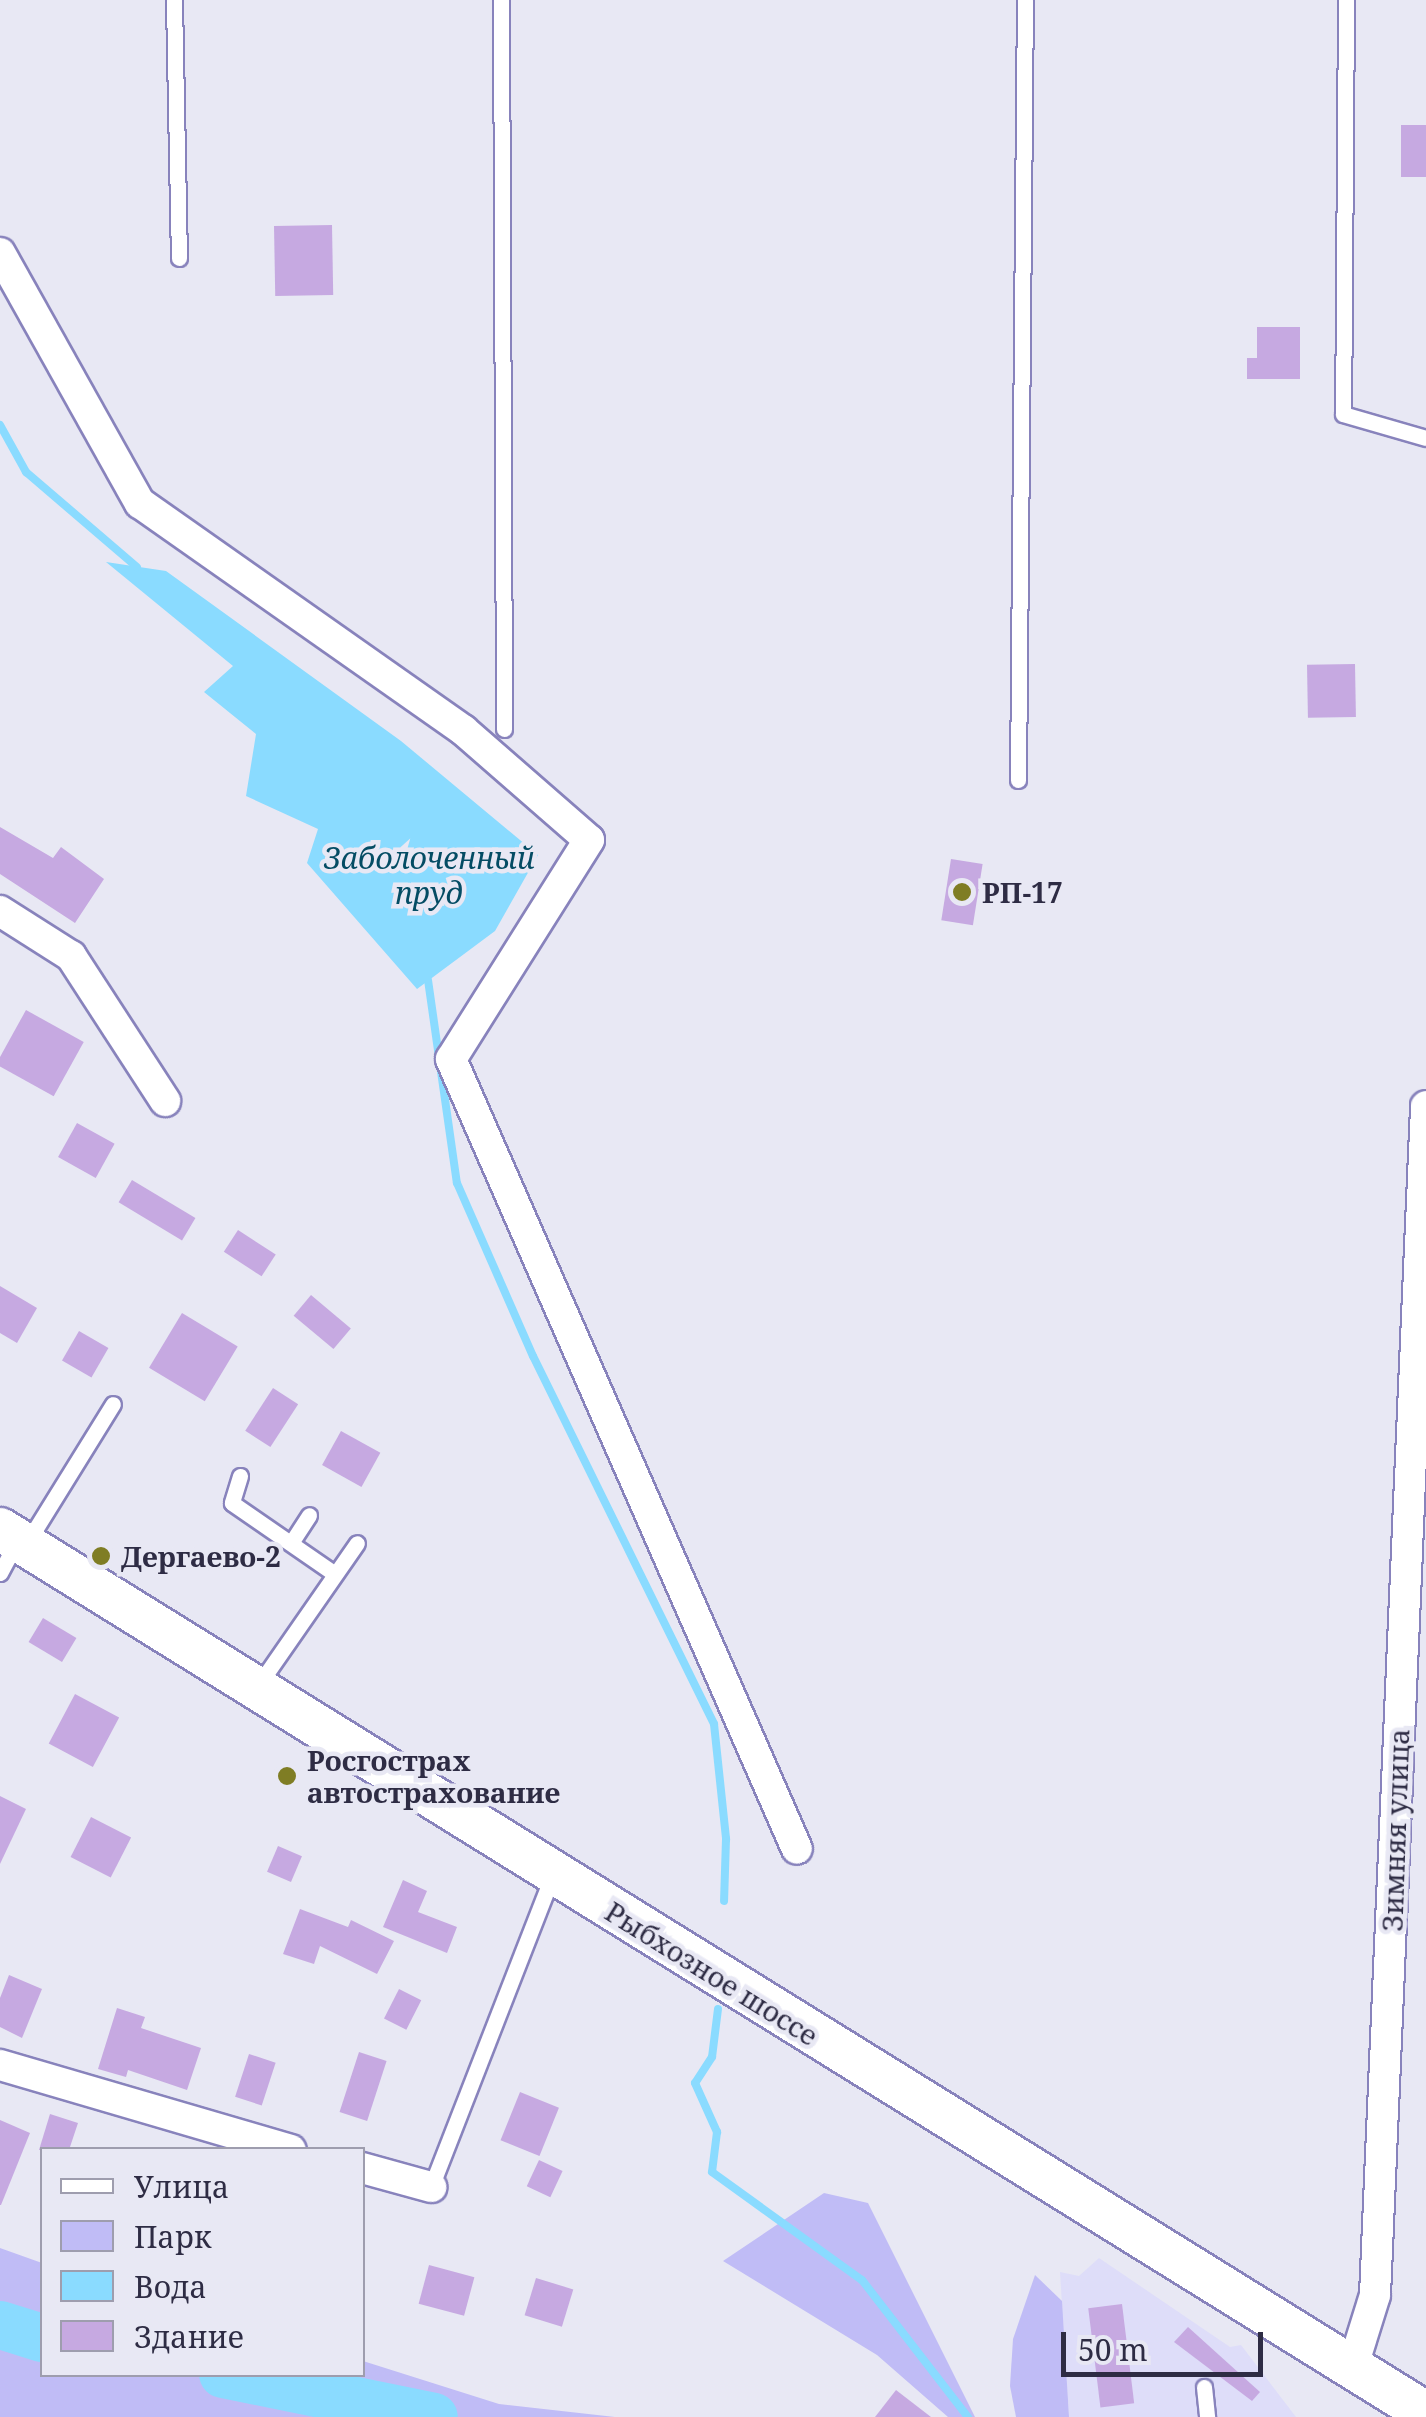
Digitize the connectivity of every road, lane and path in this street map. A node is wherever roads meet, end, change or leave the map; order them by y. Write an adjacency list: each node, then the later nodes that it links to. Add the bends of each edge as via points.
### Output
1 (174, 0): 6 (lane)
2 (501, 0): 8 (lane)
3 (1025, 0): 9 (lane)
4 (1346, 0): 7 (lane, via 1342,414)
5 (0, 253): 21 (street, via 140,503 463,730 590,840 451,1059)
6 (179, 258)
7 (1426, 438)
8 (504, 729)
9 (1018, 780)
10 (0, 911): 11 (street, via 70,956)
11 (165, 1100)
12 (1426, 1106): 27 (street, Зимняя улица, via 1376,2295)
13 (112, 1404): 18 (lane)
14 (240, 1476): 17 (lane, via 232,1503)
15 (309, 1515): 17 (lane)
16 (357, 1542): 19 (lane)
17 (291, 1543): 19 (lane)
18 (11, 1546): 20 (main road, Рыбхозное шоссе)
19 (335, 1574): 20 (lane)
20 (256, 1688): 22 (main road, Рыбхозное шоссе)
21 (797, 1849)
22 (553, 1874): 26 (lane); 27 (main road, Рыбхозное шоссе)
23 (0, 2065): 24 (street)
24 (281, 2147)
25 (365, 2169): 26 (street)
26 (431, 2186)
27 (1352, 2369): 29 (main road, Рыбхозное шоссе)
28 (1204, 2388): 30 (lane)
29 (1426, 2414)
30 (1208, 2417)

